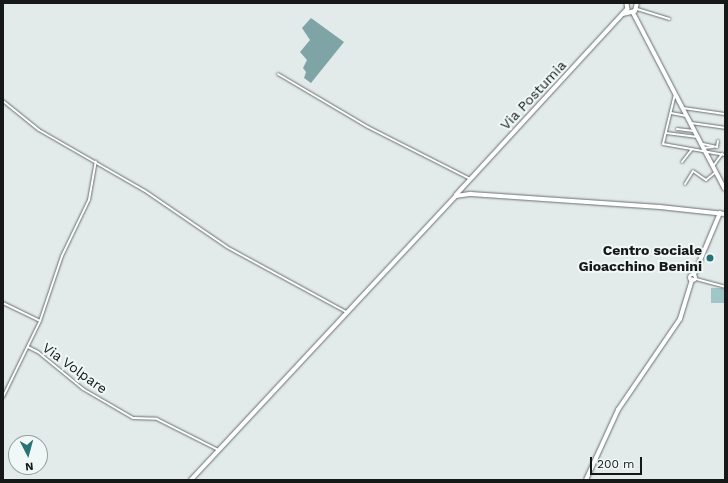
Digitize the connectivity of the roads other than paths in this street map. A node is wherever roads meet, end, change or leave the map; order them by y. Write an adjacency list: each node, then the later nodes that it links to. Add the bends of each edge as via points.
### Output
1 (627, 3): 4 (main road)
2 (637, 3): 3 (main road)
3 (637, 9): 4 (main road); 5 (street)
4 (629, 11): 7 (main road); 28 (main road, Via Postumia, via 622,15)
5 (670, 19)
6 (278, 74): 28 (street, via 368,127)
7 (675, 94): 9 (main road); 10 (street)
8 (3, 101): 24 (street, via 39,130)
9 (682, 108): 11 (street); 12 (main road)
10 (671, 113): 12 (street); 17 (street)
11 (725, 114)
12 (686, 116): 13 (main road)
13 (690, 123): 14 (street); 16 (main road)
14 (725, 128)
15 (677, 129): 16 (street)
16 (695, 131): 18 (main road)
17 (666, 133): 18 (street); 22 (street, via 663,144)
18 (698, 137): 20 (main road)
19 (718, 141): 20 (street, via 717,147)
20 (703, 148): 21 (street); 22 (street); 23 (street); 26 (main road)
21 (718, 148)
22 (692, 149): 25 (street)
23 (724, 155): 26 (street)
24 (96, 162): 36 (street, via 232,249); 37 (street, Via Volpare, via 89,200 56,273)
25 (682, 162)
26 (713, 166): 27 (main road)
27 (716, 172): 29 (street, via 706,180 693,172); 30 (main road)
28 (470, 180): 31 (main road, Via Postumia)
29 (685, 184)
30 (725, 189)
31 (456, 196): 32 (main road, via 471,194); 36 (main road, Via Postumia)
32 (723, 213): 33 (main road)
33 (694, 280): 34 (street); 42 (main road, via 680,319 618,410)
34 (725, 287)
35 (3, 303): 37 (street)
36 (346, 312): 40 (main road, Via Postumia)
37 (40, 320): 38 (street, Via Volpare)
38 (28, 347): 39 (street, Via Volpare); 40 (street, Via Volpare, via 38,352 83,389 133,418 157,419)
39 (3, 397)
40 (219, 450): 41 (main road, Via Postumia)
41 (191, 480)
42 (586, 480)

